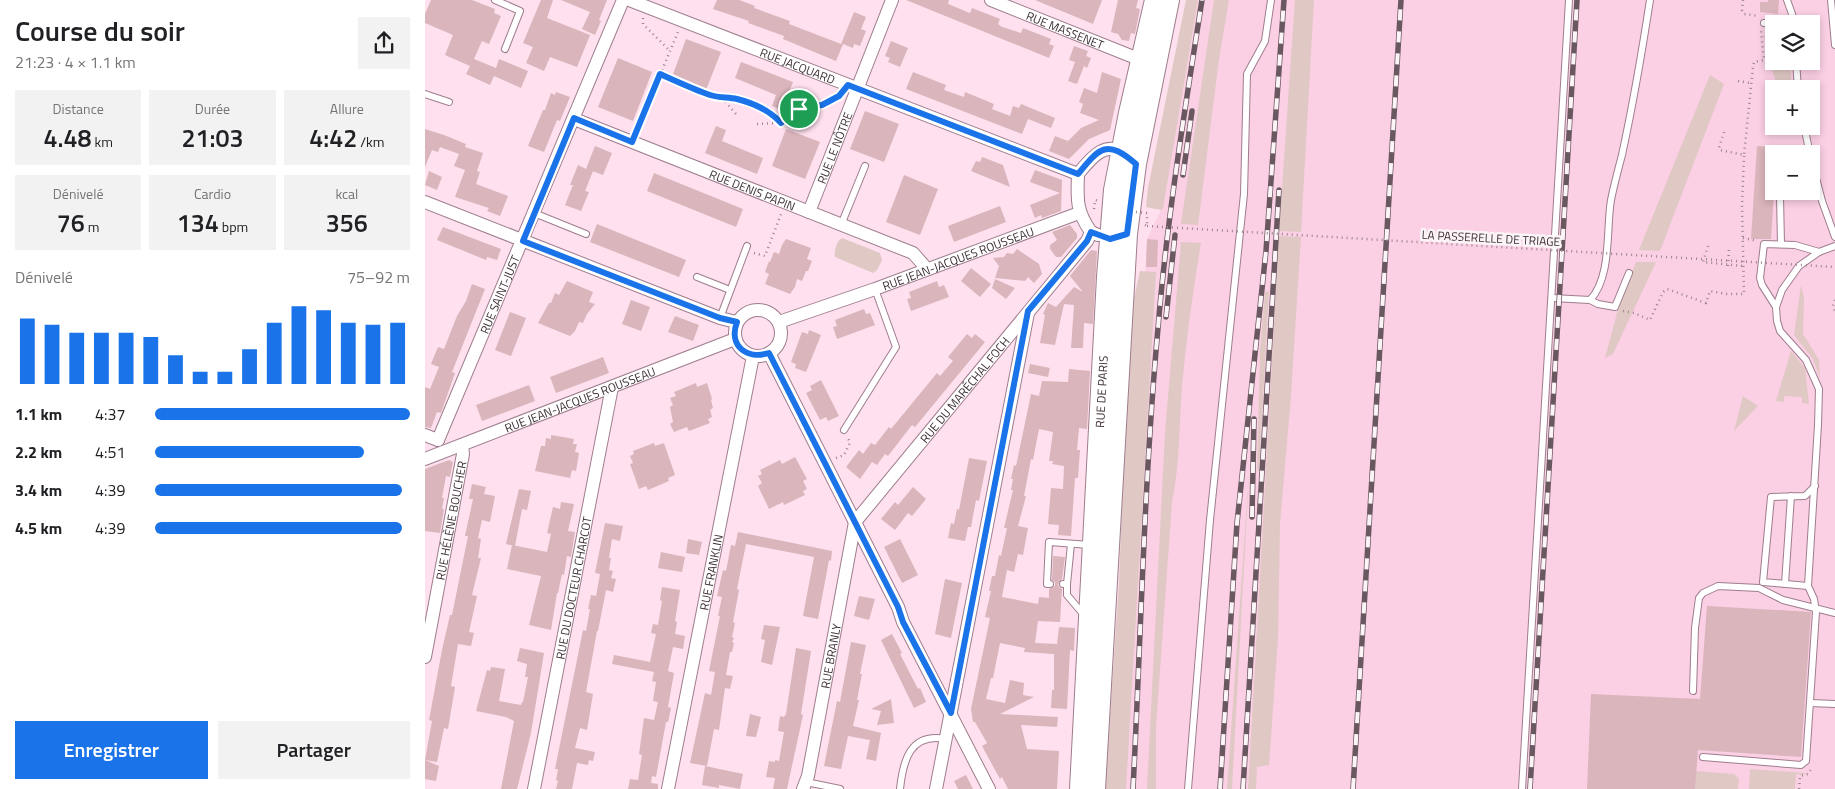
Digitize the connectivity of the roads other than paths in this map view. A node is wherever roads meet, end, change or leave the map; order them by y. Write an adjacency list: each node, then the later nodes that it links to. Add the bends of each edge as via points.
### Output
1 (495, 0): 17 (lane, via 520,10)
2 (623, 0): 22 (street, RUE SAINT-JUST)
3 (629, 0): 19 (street, RUE JACQUARD)
4 (891, 0): 19 (street, RUE LE NÔTRE)
5 (991, 0): 18 (street, RUE MASSENET)
6 (1155, 0): 18 (main road, RUE DE PARIS)
7 (1169, 0): 23 (main road, RUE DE PARIS)
8 (1271, 0): 92 (lane, via 1265,41 1247,74 1244,194 1210,520)
9 (1569, 0): 47 (lane)
10 (1650, 0): 48 (lane, via 1611,200 1605,263 1596,291)
11 (1787, 0): 13 (lane)
12 (1831, 0): 16 (lane)
13 (1792, 15)
14 (1762, 23): 15 (lane)
15 (1765, 23)
16 (1835, 45)
17 (505, 49)
18 (1141, 60): 23 (main road, RUE DE PARIS)
19 (852, 87): 25 (street, RUE JACQUARD); 29 (street, RUE LE NÔTRE)
20 (425, 94): 21 (lane)
21 (449, 102)
22 (574, 118): 29 (street, RUE DENIS PAPIN); 31 (street, RUE SAINT-JUST)
23 (1129, 158): 25 (street, via 1110,148 1096,154); 35 (main road, RUE DE PARIS)
24 (865, 166): 32 (lane)
25 (1078, 174): 30 (street)
26 (1820, 193): 36 (lane)
27 (1779, 200): 38 (lane)
28 (425, 202): 37 (street)
29 (809, 212): 32 (street, RUE DENIS PAPIN)
30 (1079, 213): 33 (street); 42 (street, RUE JEAN-JACQUES ROUSSEAU)
31 (534, 214): 34 (lane); 37 (street, RUE SAINT-JUST)
32 (841, 225): 42 (street, RUE DENIS PAPIN, via 913,253)
33 (1091, 232): 35 (street); 50 (street, RUE DU MARÉCHAL FOCH)
34 (586, 234)
35 (1118, 236): 67 (main road, RUE DE PARIS); 91 (main road, RUE DE PARIS)
36 (1835, 237)
37 (523, 241): 51 (street); 61 (street, RUE SAINT-JUST)
38 (1781, 244): 41 (lane); 49 (lane, via 1763,245 1760,275 1762,285)
39 (1835, 246): 41 (lane)
40 (746, 248): 46 (lane)
41 (1819, 252): 49 (lane, via 1799,266 1782,290)
42 (927, 269): 45 (street, RUE JEAN-JACQUES ROUSSEAU)
43 (1629, 273): 48 (lane, via 1615,307)
44 (697, 277): 46 (lane)
45 (875, 289): 53 (street, RUE JEAN-JACQUES ROUSSEAU); 58 (lane, via 896,347)
46 (730, 290): 51 (lane)
47 (1551, 298): 48 (lane); 93 (lane)
48 (1589, 300)
49 (1776, 307): 63 (lane, via 1781,331 1806,360 1819,389)
50 (1028, 311): 65 (street, RUE DU MARÉCHAL FOCH); 79 (street)
51 (720, 318): 52 (street)
52 (737, 322): 53 (street, via 747,312 761,309); 54 (street)
53 (779, 322): 55 (street, via 779,343)
54 (735, 339): 56 (street, via 742,350); 57 (street, RUE JEAN-JACQUES ROUSSEAU)
55 (769, 353): 56 (street); 65 (street)
56 (753, 356): 85 (street, RUE FRANKLIN)
57 (612, 387): 60 (street, RUE JEAN-JACQUES ROUSSEAU); 84 (street, RUE DU DOCTEUR CHARCOT)
58 (844, 430)
59 (425, 434): 61 (street)
60 (461, 445): 61 (street, RUE JEAN-JACQUES ROUSSEAU); 75 (street, RUE HÉLÈNE BOUCHER, via 463,454)
61 (441, 446): 62 (street, RUE JEAN-JACQUES ROUSSEAU)
62 (425, 459)
63 (1815, 486): 64 (lane, via 1805,496); 71 (lane)
64 (1791, 496): 69 (lane); 70 (lane, via 1771,497)
65 (855, 522): 79 (street); 82 (street, RUE BRANLY)
66 (1071, 544): 67 (lane); 68 (lane, via 1049,542 1047,584); 74 (lane, via 1065,584 1067,595)
67 (1094, 546): 74 (main road, RUE DE PARIS)
68 (1050, 584)
69 (1785, 584): 70 (lane); 71 (lane)
70 (1761, 585): 72 (lane, via 1783,600); 76 (lane, via 1718,586 1700,595 1695,628)
71 (1808, 586): 72 (lane)
72 (1815, 608): 73 (lane); 77 (lane)
73 (1835, 613)
74 (1088, 620): 90 (main road, RUE DE PARIS)
75 (425, 657)
76 (1693, 691)
77 (1809, 703): 78 (lane); 81 (lane, via 1807,758 1803,764)
78 (1835, 704)
79 (951, 713): 80 (street); 89 (street)
80 (946, 739): 87 (lane, via 924,739 910,750 902,766); 88 (street)
81 (1703, 758)
82 (805, 785): 83 (lane)
83 (831, 788): 86 (lane)
84 (534, 789)
85 (668, 789)
86 (841, 789)
87 (900, 789)
88 (936, 789)
89 (989, 789)
90 (1080, 789)
91 (1095, 789)
92 (1188, 789)
93 (1522, 789)

